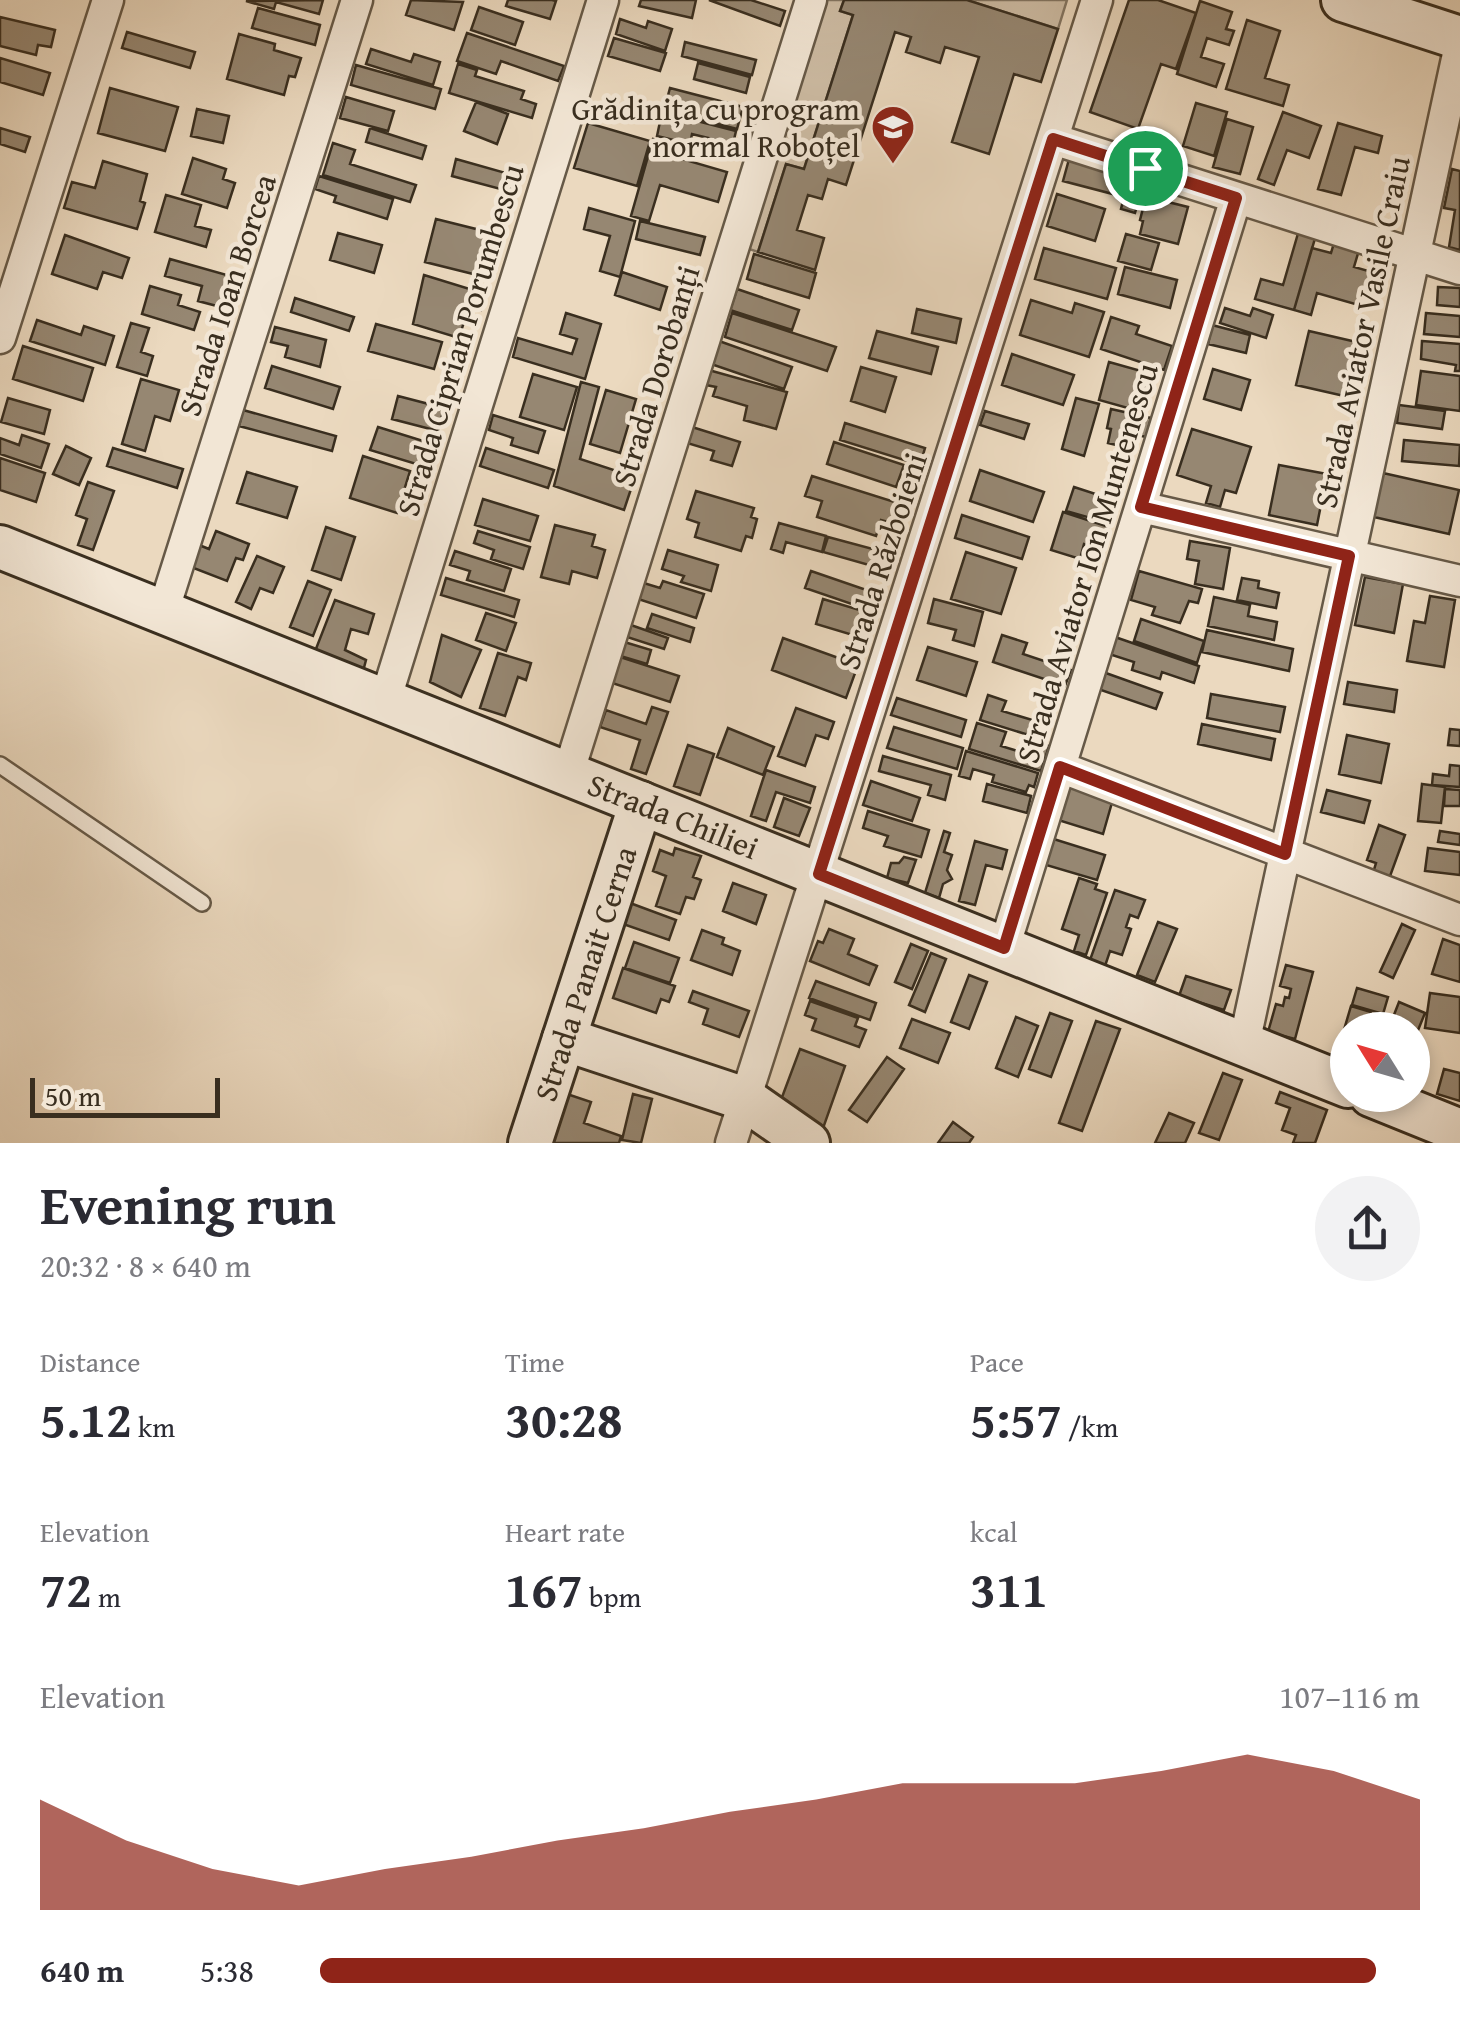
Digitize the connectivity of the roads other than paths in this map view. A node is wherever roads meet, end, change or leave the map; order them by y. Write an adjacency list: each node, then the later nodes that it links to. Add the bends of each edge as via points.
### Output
1 (108, 0): 12 (street)
2 (357, 0): 17 (street, Strada Ioan Borcea)
3 (603, 0): 18 (street, Strada Ciprian Porumbescu)
4 (811, 0): 21 (street, Strada Dorobanți)
5 (1097, 0): 8 (street, Strada Războieni)
6 (1343, 0): 7 (street)
7 (1460, 41): 10 (street, Strada Aviator Vasile Craiu)
8 (1053, 139): 9 (street); 24 (street, Strada Războieni)
9 (1236, 198): 10 (street); 13 (street, Strada Aviator Ion Muntenescu)
10 (1414, 254): 11 (street); 15 (street, Strada Aviator Vasile Craiu)
11 (1460, 269)
12 (0, 338)
13 (1141, 507): 15 (street); 20 (street, Strada Aviator Ion Muntenescu)
14 (0, 547): 17 (street, Strada Chiliei)
15 (1349, 556): 16 (street); 23 (street, Strada Aviator Vasile Craiu)
16 (1460, 581)
17 (163, 612): 18 (street, Strada Chiliei)
18 (384, 700): 21 (street, Strada Chiliei)
19 (0, 765): 25 (lane)
20 (1060, 767): 23 (street); 27 (street, Strada Aviator Ion Muntenescu)
21 (568, 774): 22 (street, Strada Chiliei)
22 (641, 803): 24 (street, Strada Chiliei); 28 (street, Strada Panait Cerna)
23 (1285, 854): 26 (street); 29 (street, Strada Aviator Vasile Craiu)
24 (819, 874): 27 (street, Strada Chiliei); 31 (street, Strada Războieni)
25 (202, 903)
26 (1460, 920)
27 (1004, 948): 29 (street, Strada Chiliei)
28 (564, 1039): 31 (street); 34 (street, Strada Panait Cerna)
29 (1244, 1044): 30 (street, Strada Chiliei)
30 (1330, 1079)
31 (745, 1099): 35 (street, Strada Războieni); 36 (street)
32 (1413, 1112): 33 (street)
33 (1460, 1131)
34 (530, 1143)
35 (731, 1143)
36 (808, 1143)

